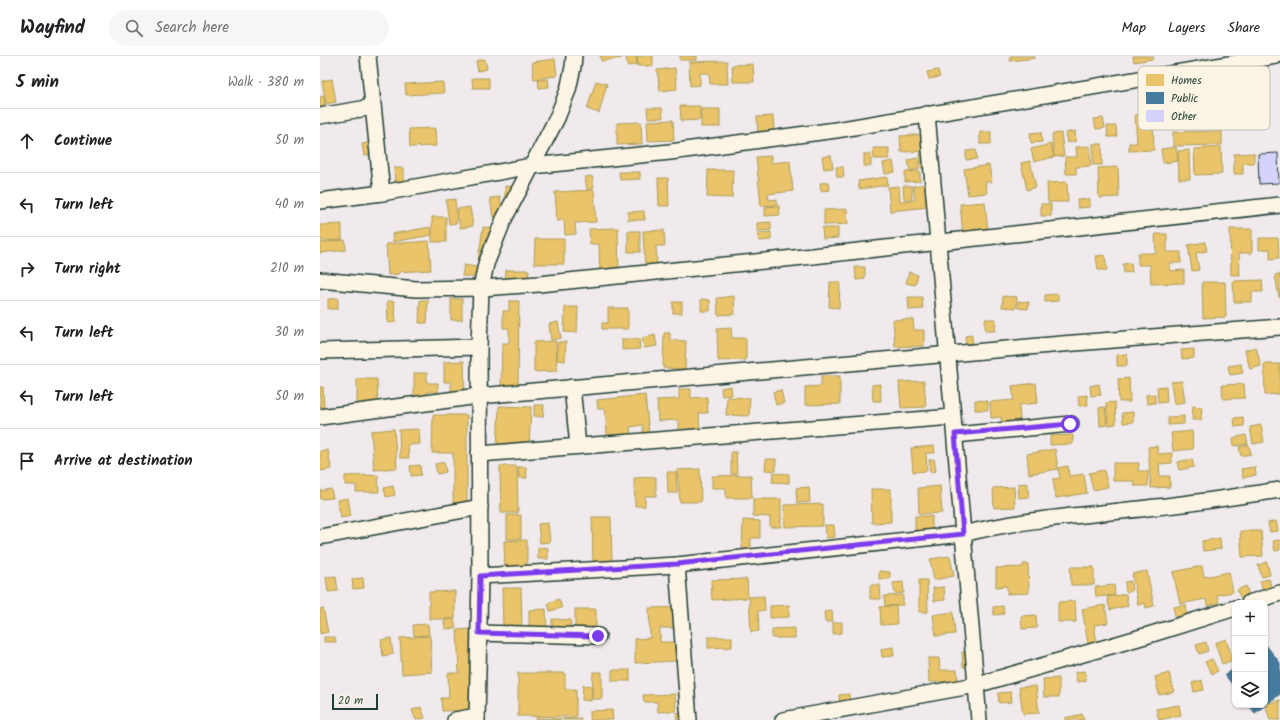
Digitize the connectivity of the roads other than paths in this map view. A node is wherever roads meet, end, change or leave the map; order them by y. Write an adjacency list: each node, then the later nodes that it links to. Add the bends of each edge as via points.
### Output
1 (368, 56): 6 (street)
2 (574, 56): 9 (street, via 568,90 557,118)
3 (1276, 56): 4 (street)
4 (1216, 66)
5 (1138, 79): 7 (street)
6 (373, 108): 8 (street); 10 (street)
7 (927, 114): 9 (street, via 836,130 692,149); 13 (street)
8 (320, 116)
9 (532, 166): 10 (street); 15 (street, via 504,219 486,264)
10 (382, 193): 11 (street)
11 (320, 201)
12 (1280, 205): 13 (street)
13 (938, 242): 15 (street, via 603,278); 19 (street)
14 (320, 280): 15 (street, via 416,289)
15 (481, 288): 17 (street)
16 (1280, 327): 19 (street)
17 (479, 347): 18 (street); 21 (street)
18 (320, 351)
19 (948, 354): 20 (street); 23 (street)
20 (572, 387): 21 (street); 26 (street)
21 (479, 396): 22 (street); 27 (street)
22 (320, 417)
23 (953, 417): 25 (street); 26 (street)
24 (1070, 424): 25 (street)
25 (955, 434): 30 (street)
26 (578, 446): 27 (street)
27 (479, 454): 29 (street)
28 (1280, 490): 30 (street, via 995,526)
29 (480, 507): 31 (street); 33 (street)
30 (963, 534): 32 (street); 39 (street)
31 (320, 538)
32 (677, 564): 33 (street); 42 (street)
33 (480, 576): 37 (street)
34 (1280, 593): 35 (street)
35 (1258, 600)
36 (1232, 609): 39 (street)
37 (479, 633): 38 (street); 40 (street)
38 (598, 636)
39 (976, 685): 43 (street); 44 (street)
40 (477, 718): 41 (street)
41 (455, 720)
42 (689, 720)
43 (782, 720)
44 (979, 720)

